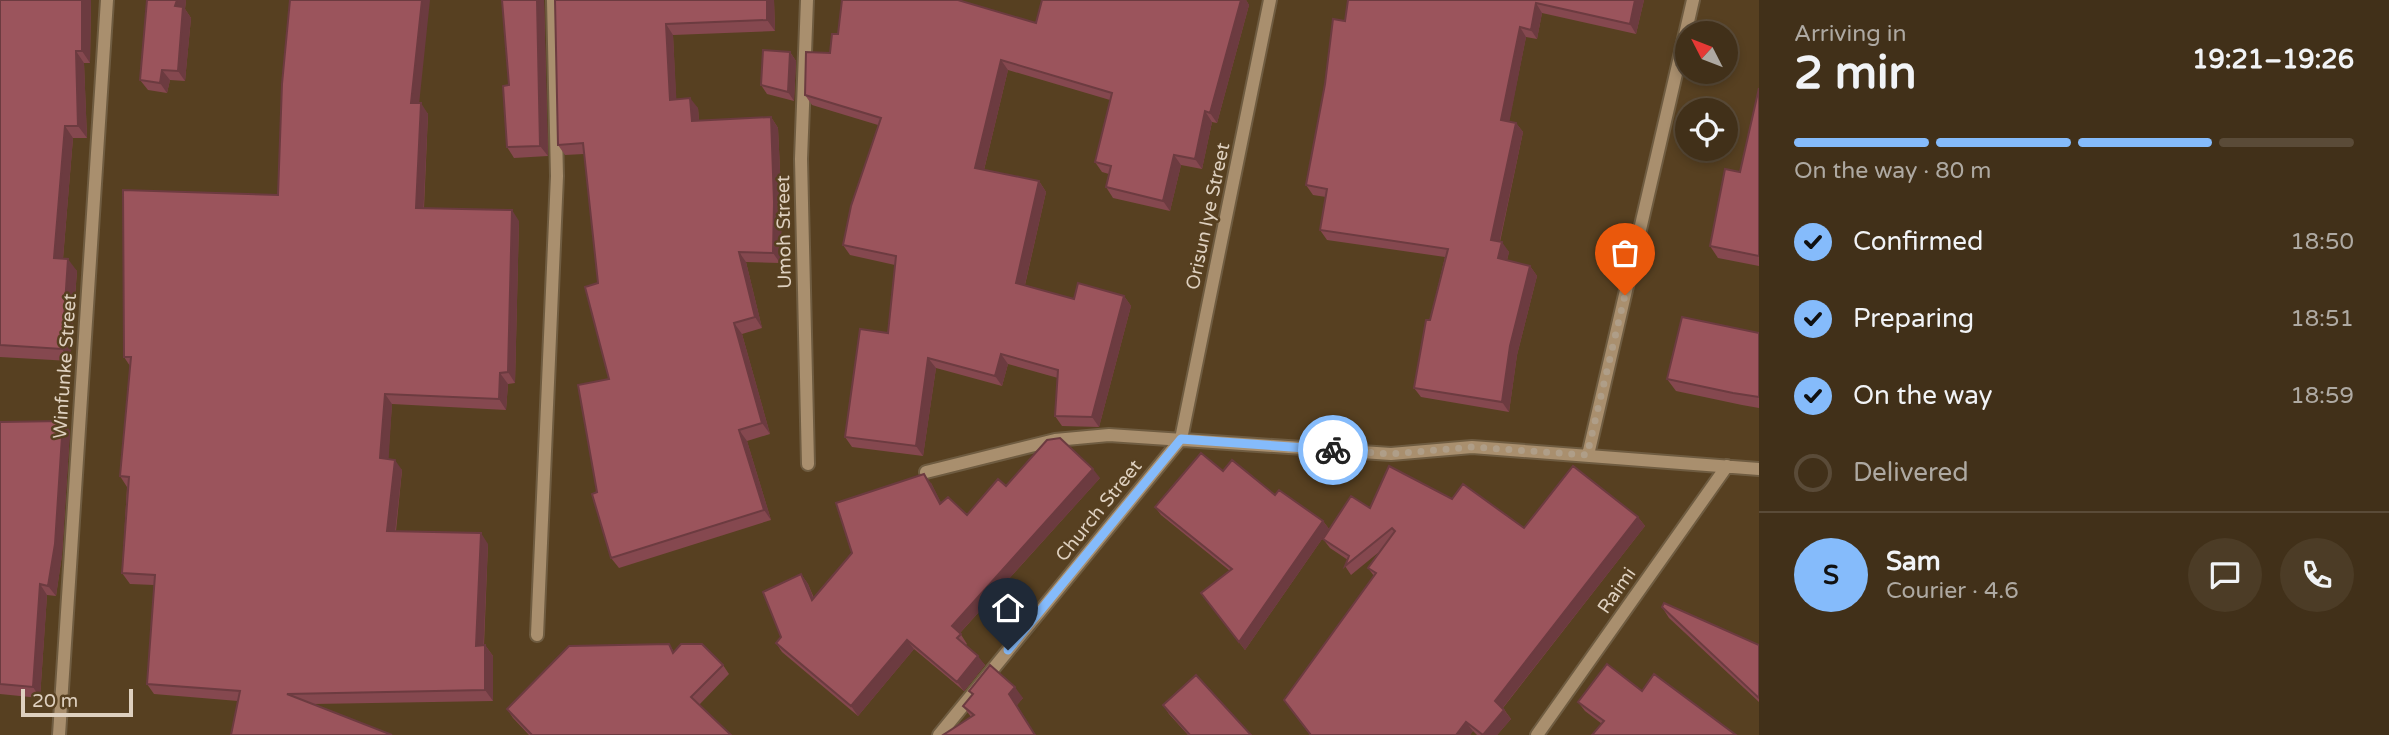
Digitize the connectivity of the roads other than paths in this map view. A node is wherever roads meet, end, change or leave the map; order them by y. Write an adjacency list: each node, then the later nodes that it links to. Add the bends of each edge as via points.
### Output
1 (107, 0): 13 (street, Winfunke Street)
2 (554, 0): 12 (street, via 557,176)
3 (807, 0): 8 (street, Umoh Street, via 801,159)
4 (1270, 0): 6 (street, Orisun Iye Street)
5 (1693, 0): 7 (street)
6 (1181, 439): 7 (street, via 1391,454 1472,447); 11 (street, via 1109,435 1055,440); 14 (street, Church Street)
7 (1587, 455): 9 (street)
8 (808, 464)
9 (1727, 466): 10 (street); 15 (street, Raimi)
10 (1759, 469)
11 (926, 472)
12 (537, 635)
13 (59, 735)
14 (939, 735)
15 (1537, 735)

